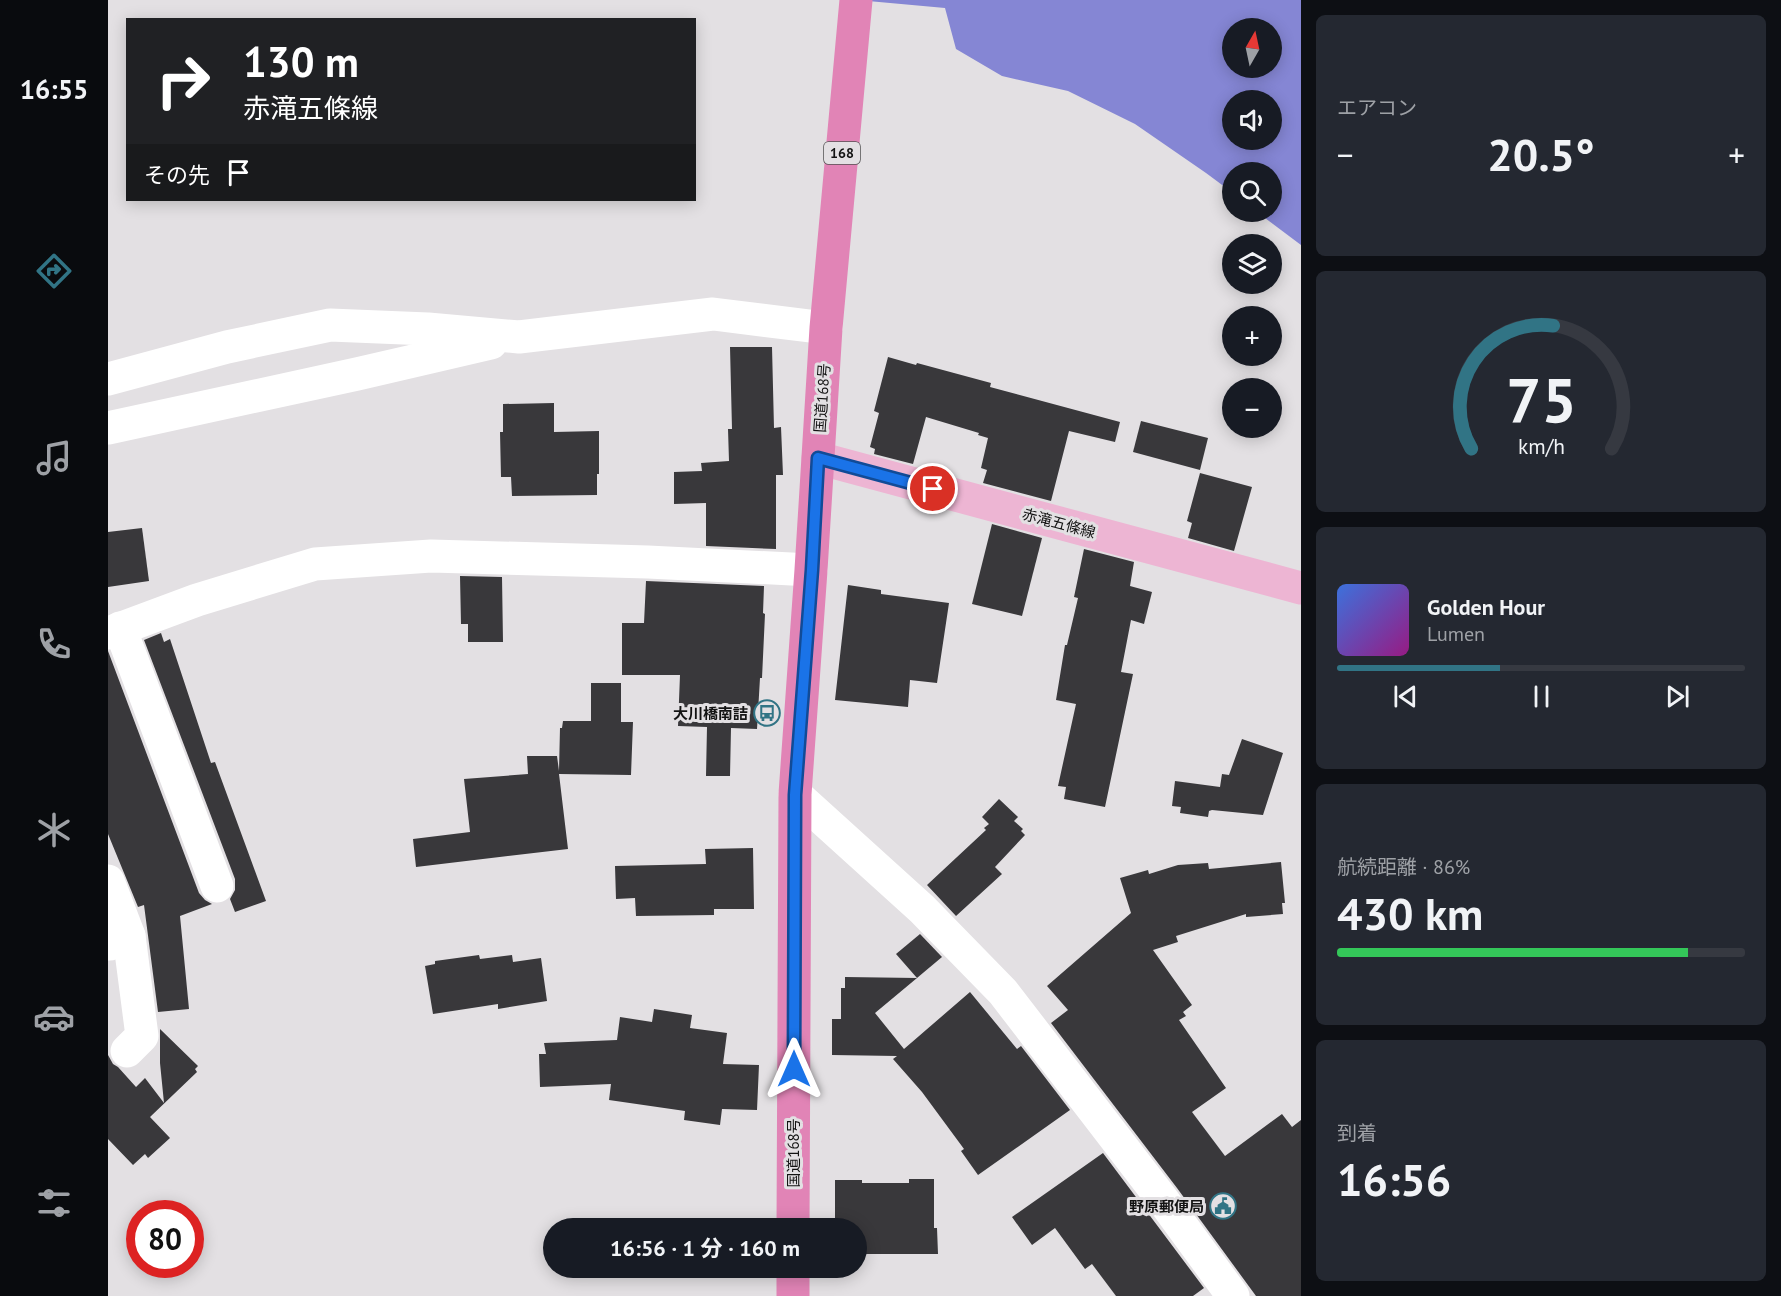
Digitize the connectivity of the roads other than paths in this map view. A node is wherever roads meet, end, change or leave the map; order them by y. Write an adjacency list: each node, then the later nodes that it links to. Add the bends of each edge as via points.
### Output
1 (856, 0): 2 (highway, 国道168号 / 168)
2 (827, 318): 3 (street, via 713,314); 6 (highway, 国道168号 / 168)
3 (519, 336): 4 (street, via 330,325); 5 (street)
4 (108, 379)
5 (108, 428)
6 (818, 458): 7 (highway, 国道168号 / 168); 8 (main road, 赤滝五條線)
7 (812, 570): 9 (street, via 431,556 315,564); 10 (highway, 国道168号 / 168)
8 (1301, 588)
9 (114, 630): 12 (street)
10 (795, 795): 15 (highway, 国道168号 / 168); 18 (street, via 922,909 1003,992)
11 (108, 881): 13 (street)
12 (217, 886)
13 (118, 940): 14 (street, via 142,1036)
14 (127, 1052)
15 (793, 1218)
16 (793, 1278): 17 (highway)
17 (793, 1296)
18 (1233, 1296)

